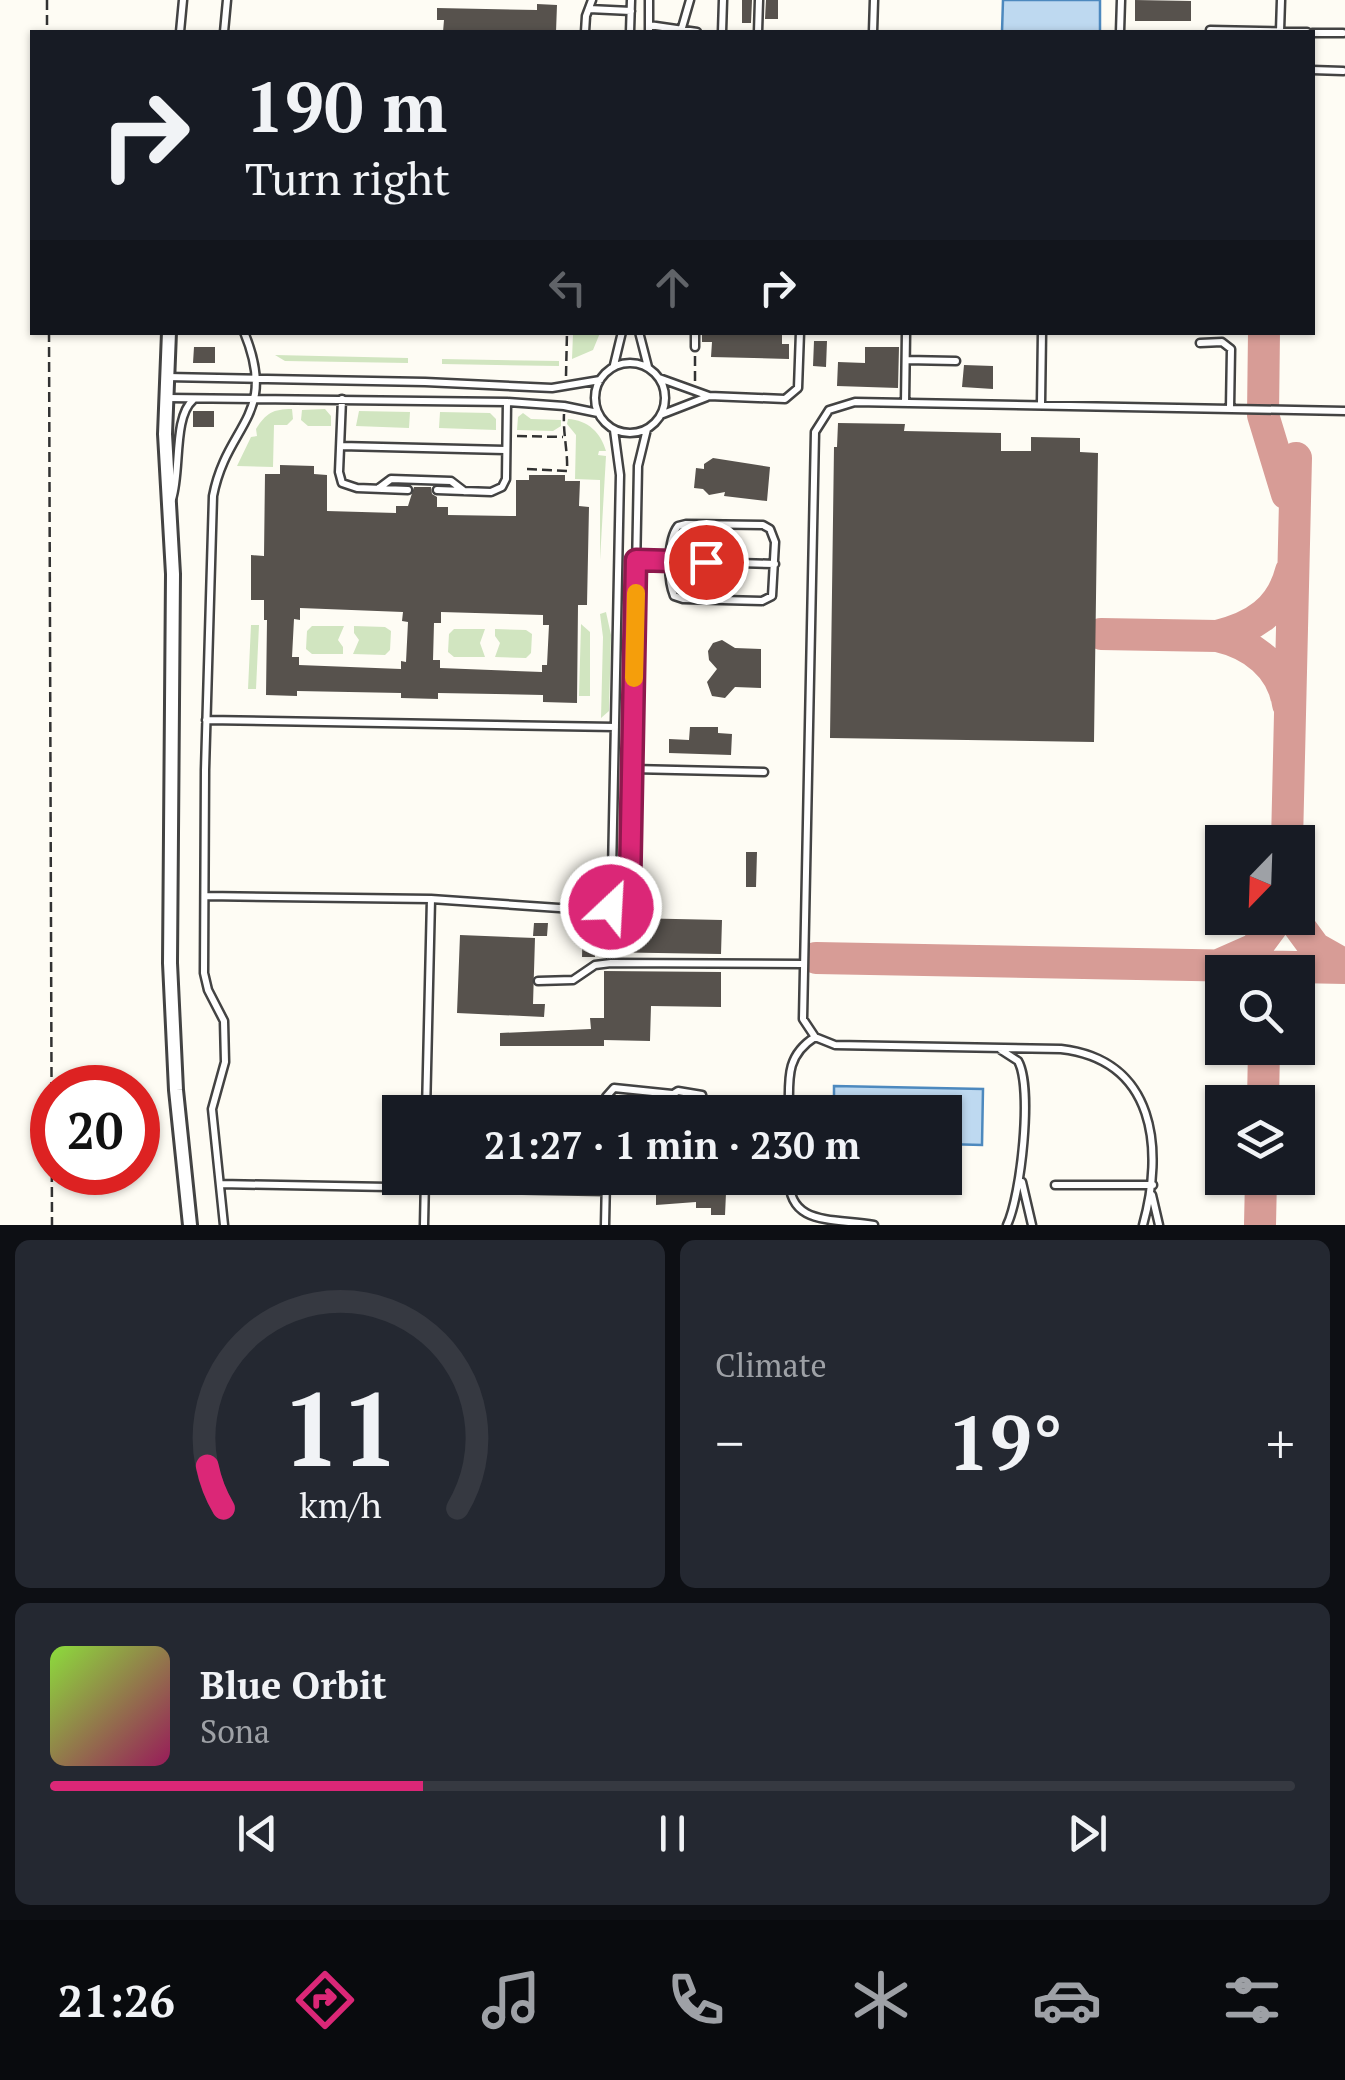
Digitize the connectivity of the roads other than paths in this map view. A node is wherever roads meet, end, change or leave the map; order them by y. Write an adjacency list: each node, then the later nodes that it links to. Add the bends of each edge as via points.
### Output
1 (182, 0): 15 (lane)
2 (227, 0): 16 (lane)
3 (592, 0): 12 (lane)
4 (631, 0): 13 (lane)
5 (649, 0): 14 (lane)
6 (690, 0): 19 (lane)
7 (722, 0): 20 (lane)
8 (759, 0): 21 (lane)
9 (874, 0): 22 (lane)
10 (1121, 0): 23 (lane)
11 (1281, 0): 24 (lane)
12 (589, 9): 13 (lane); 17 (lane)
13 (631, 11): 18 (lane)
14 (649, 29)
15 (180, 30)
16 (224, 30)
17 (585, 30)
18 (630, 30)
19 (681, 30)
20 (722, 30)
21 (758, 30)
22 (874, 30)
23 (1120, 30)
24 (1280, 30)
25 (1315, 33): 26 (lane)
26 (1344, 34)
27 (1315, 70): 28 (lane)
28 (1343, 71)
29 (169, 335): 44 (street)
30 (245, 335): 45 (lane)
31 (621, 335): 41 (lane)
32 (640, 335): 42 (lane)
33 (695, 335): 38 (lane)
34 (800, 335): 48 (lane, via 799,382 791,397)
35 (906, 335): 39 (lane)
36 (1042, 335): 56 (lane)
37 (1200, 343): 57 (lane, via 1222,342 1231,349)
38 (695, 346)
39 (906, 360): 40 (lane); 55 (lane)
40 (956, 361)
41 (614, 367): 42 (lane); 46 (lane)
42 (648, 368): 43 (lane)
43 (658, 377): 48 (lane); 60 (lane, via 665,395)
44 (166, 378): 45 (lane); 49 (street)
45 (257, 378): 47 (lane); 52 (lane)
46 (600, 380): 47 (lane, via 565,387); 59 (lane)
47 (425, 382): 53 (lane)
48 (708, 396): 60 (lane)
49 (166, 398): 51 (lane); 69 (street)
50 (342, 399): 52 (lane); 53 (lane); 63 (lane)
51 (193, 400): 52 (lane); 69 (lane, via 182,412)
52 (256, 400): 73 (lane, via 213,496)
53 (424, 401): 54 (lane)
54 (507, 402): 59 (lane); 64 (lane)
55 (906, 403): 56 (lane); 80 (lane, via 841,404 822,416 815,432)
56 (1041, 403): 57 (lane)
57 (1230, 408): 58 (lane)
58 (1345, 411)
59 (598, 413): 62 (lane)
60 (661, 415): 61 (lane)
61 (647, 429): 62 (lane); 70 (lane, via 638,466)
62 (614, 430): 74 (lane, via 620,475)
63 (341, 446): 64 (lane); 65 (lane, via 342,482)
64 (505, 450): 68 (lane, via 502,487)
65 (378, 489): 66 (lane); 68 (lane, via 390,479 451,482)
66 (408, 490)
67 (437, 490): 68 (lane)
68 (464, 491)
69 (170, 505): 97 (street, via 171,992)
70 (636, 560): 71 (lane); 75 (lane)
71 (671, 561): 72 (lane); 72 (lane, via 672,535 682,524 762,525 775,537); 72 (lane, via 672,592 682,600 766,600 775,589)
72 (775, 564)
73 (206, 720): 74 (lane); 77 (lane)
74 (615, 727): 79 (lane, via 612,878 599,896)
75 (632, 769): 76 (lane); 79 (lane, via 628,892 605,909)
76 (764, 772)
77 (205, 896): 78 (lane); 90 (lane, via 205,981 224,1022 224,1062 212,1108)
78 (431, 900): 79 (lane); 85 (lane)
79 (565, 908)
80 (803, 964): 81 (lane, via 603,963 573,980); 82 (lane, via 803,1020)
81 (538, 981)
82 (815, 1037): 83 (lane, via 846,1045); 88 (lane, via 791,1060)
83 (992, 1047): 89 (lane, via 1012,1055 1024,1075); 93 (lane, via 1072,1051 1115,1071 1149,1120)
84 (672, 1094): 86 (lane, via 614,1088); 87 (lane)
85 (426, 1095)
86 (608, 1095)
87 (700, 1095)
88 (790, 1095)
89 (1021, 1176): 102 (lane); 103 (lane)
90 (220, 1184): 92 (lane); 98 (lane)
91 (1055, 1185): 93 (lane)
92 (382, 1186)
93 (1152, 1189): 104 (lane); 105 (lane)
94 (424, 1195): 99 (lane)
95 (606, 1195): 100 (lane)
96 (790, 1195): 101 (lane, via 800,1218)
97 (190, 1225)
98 (224, 1225)
99 (424, 1225)
100 (606, 1225)
101 (874, 1225)
102 (1007, 1225)
103 (1032, 1225)
104 (1143, 1225)
105 (1159, 1225)

